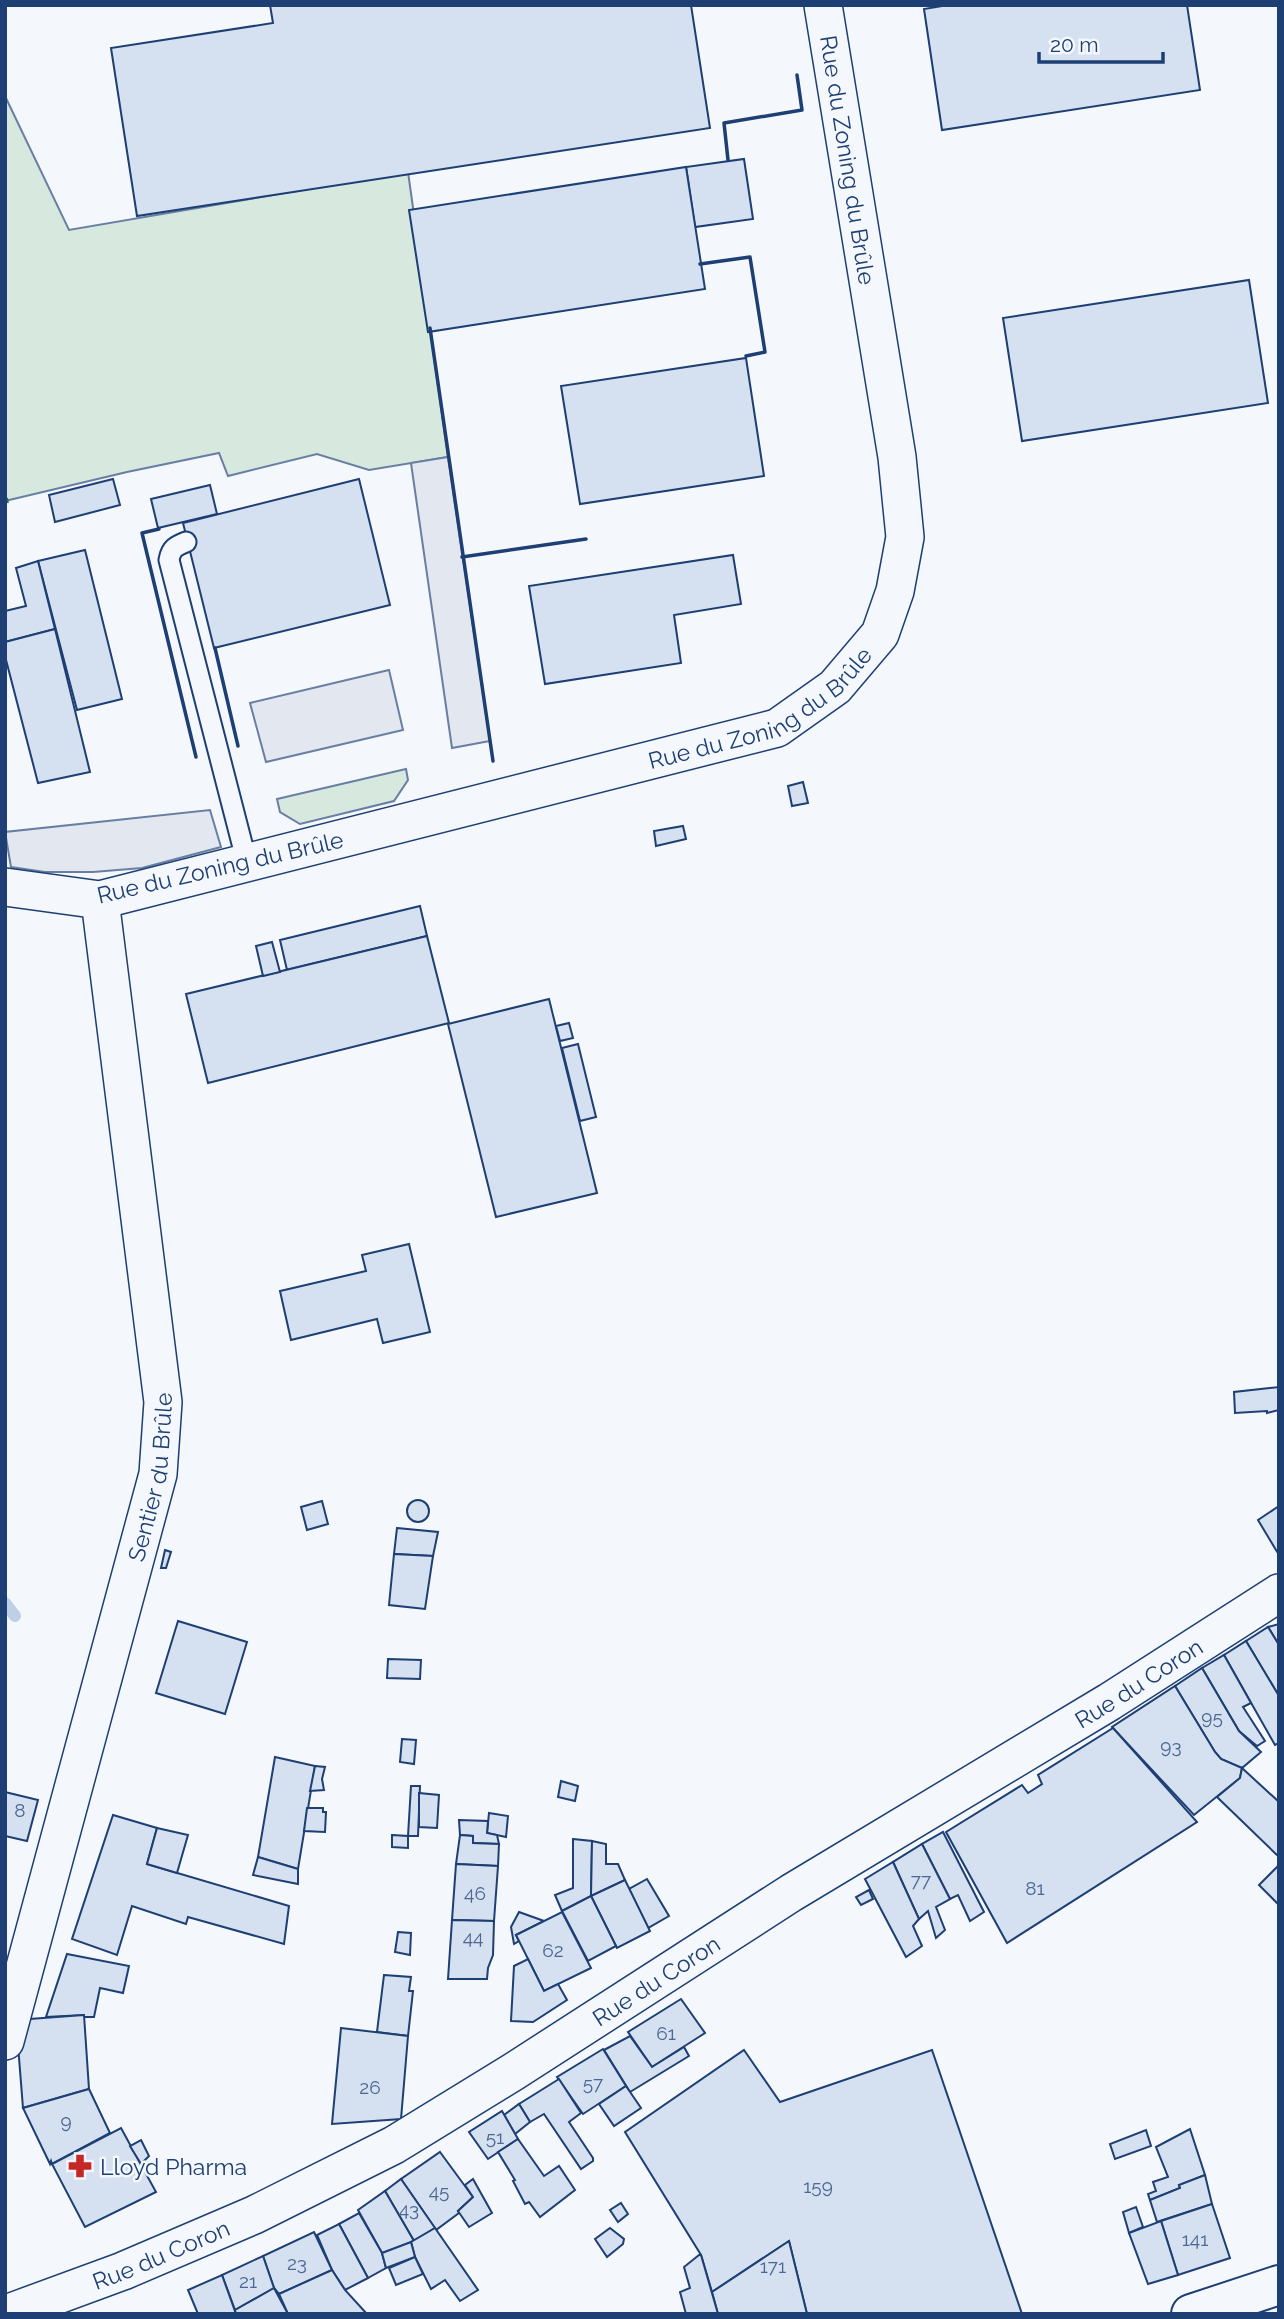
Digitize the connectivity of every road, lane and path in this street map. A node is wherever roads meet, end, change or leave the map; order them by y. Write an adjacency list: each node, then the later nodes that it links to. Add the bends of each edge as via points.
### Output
1 (823, 5): 3 (street, Rue du Zoning du Brûle, via 897,457 905,537 895,591 880,634 835,687 777,728)
2 (186, 542): 3 (lane, via 175,546 169,560)
3 (247, 863): 5 (street, Rue du Zoning du Brûle)
4 (5, 887): 5 (street, Rue du Zoning du Brûle)
5 (100, 900): 7 (street, Sentier du Brûle, via 163,1402 158,1474)
6 (1279, 1593): 9 (street, Rue du Coron, via 394,2145 254,2215)
7 (5, 2041)
8 (1279, 2285): 10 (main road)
9 (6, 2314)
10 (1191, 2314)

